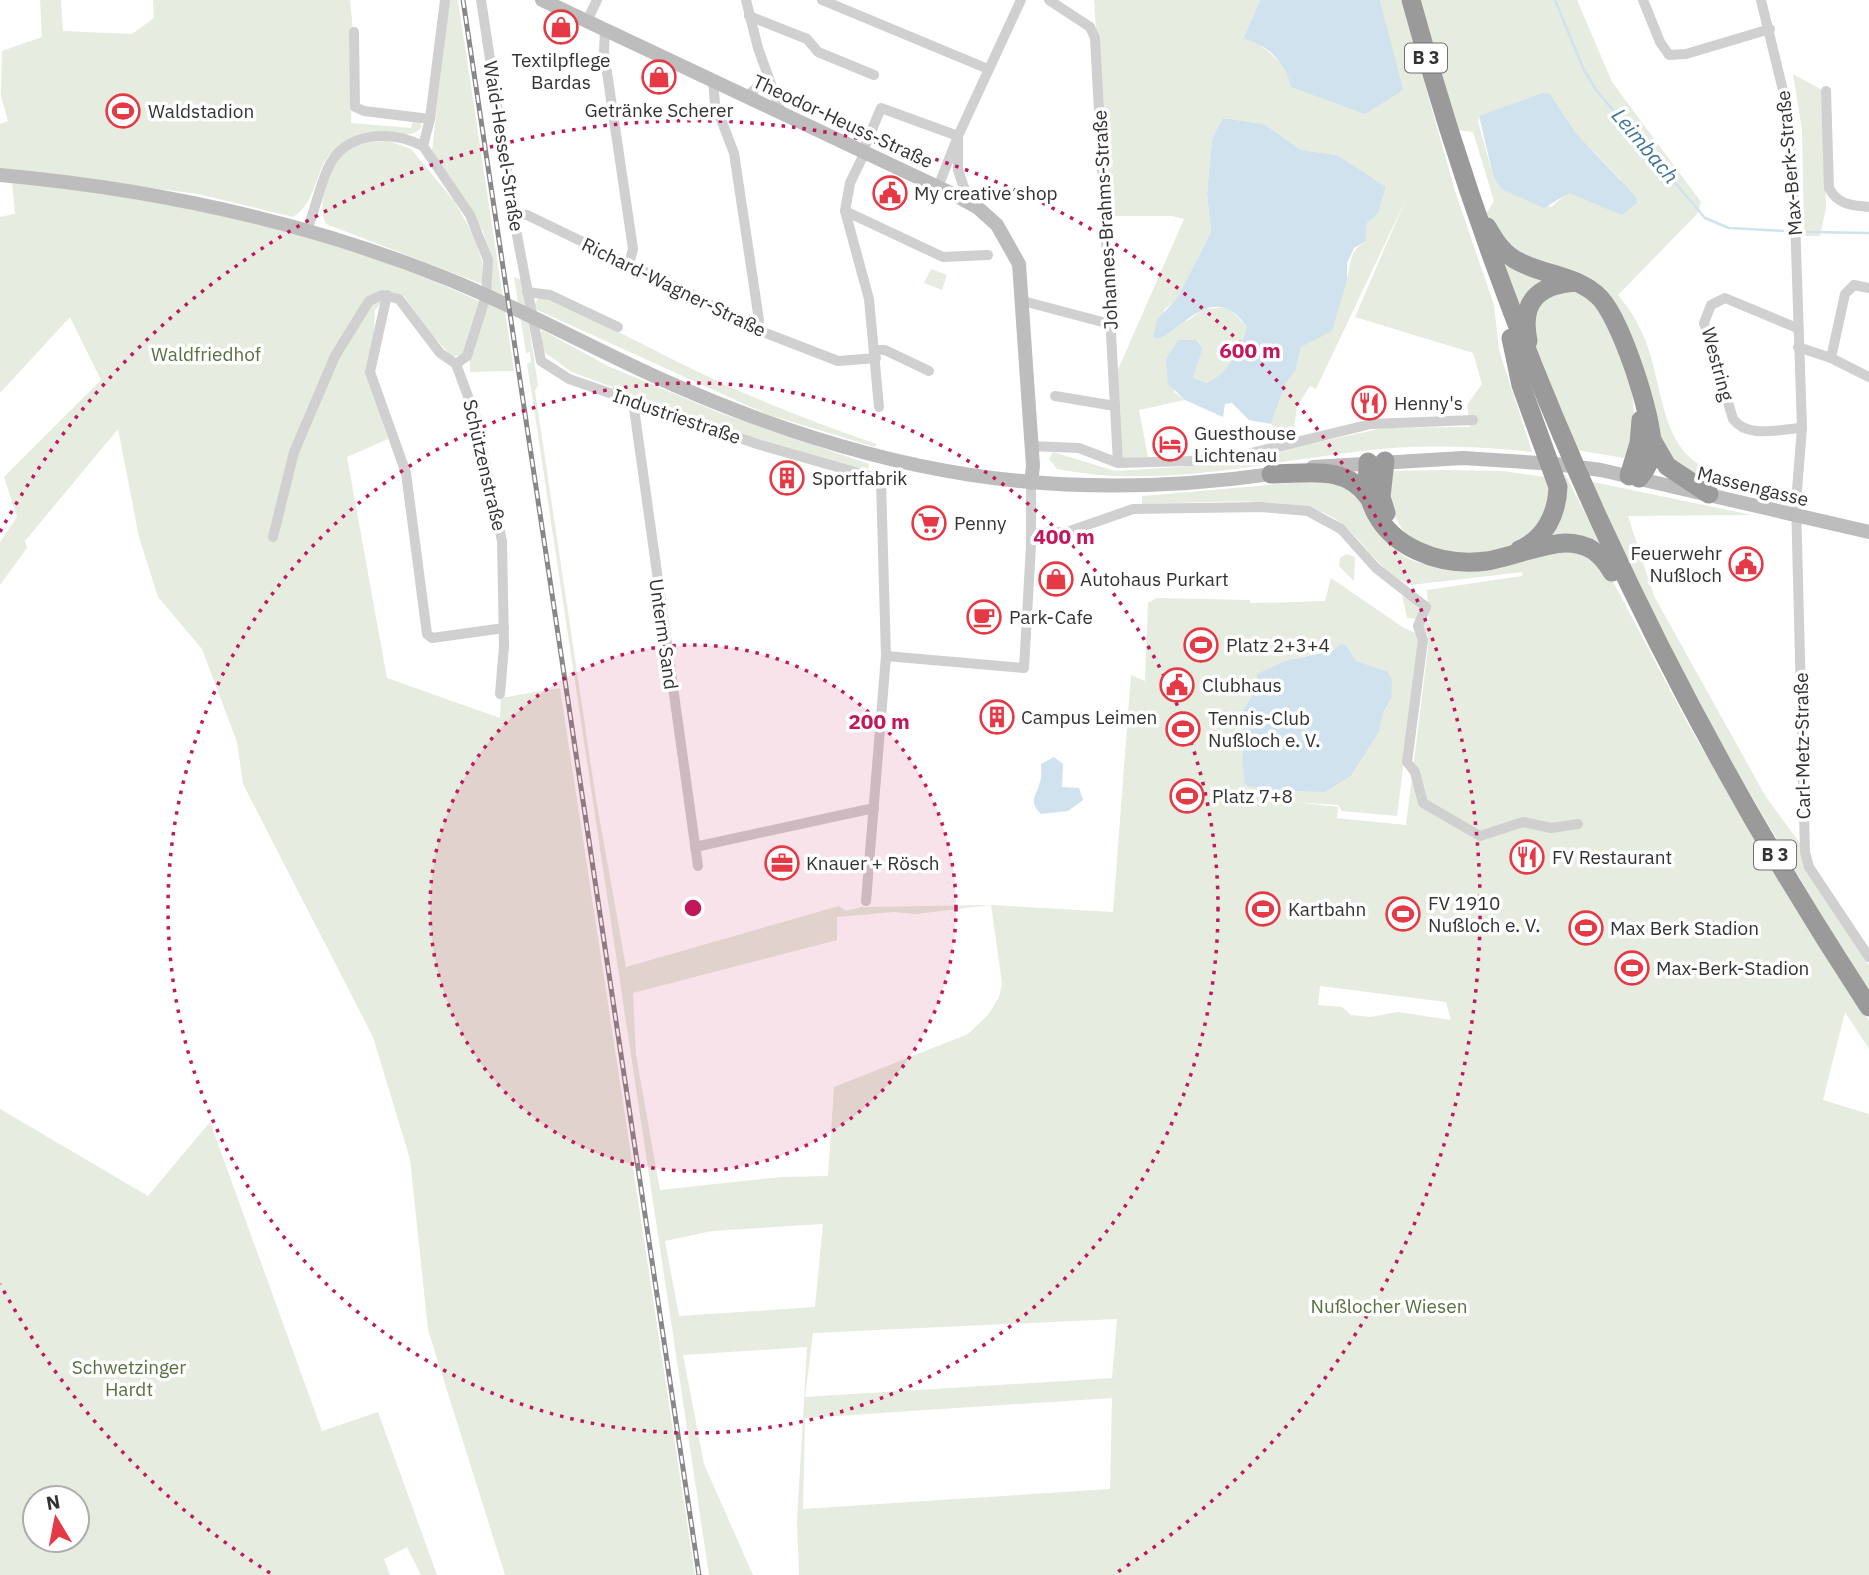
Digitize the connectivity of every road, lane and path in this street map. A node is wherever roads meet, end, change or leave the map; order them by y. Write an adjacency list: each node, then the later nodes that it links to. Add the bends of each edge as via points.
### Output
1 (445, 0): 24 (street)
2 (481, 0): 34 (street, Waid-Hessel-Straße)
3 (542, 0): 13 (main road, Theodor-Heuss-Straße)
4 (597, 0): 13 (street)
5 (746, 0): 12 (street)
6 (822, 0): 17 (street)
7 (1021, 0): 17 (street)
8 (1049, 0): 44 (street, Johannes-Brahms-Straße, via 1094,34)
9 (1411, 0): 32 (highway, B 3)
10 (1643, 0): 15 (street, via 1669,55)
11 (1761, 0): 15 (street, Max-Berk-Straße)
12 (749, 16): 18 (street, via 807,39 818,52); 19 (street)
13 (587, 21): 14 (main road, Theodor-Heuss-Straße)
14 (605, 29): 20 (main road, Theodor-Heuss-Straße); 37 (street, via 604,52 633,249)
15 (1770, 29): 46 (street, Max-Berk-Straße, via 1788,111)
16 (354, 32): 24 (street, via 355,107)
17 (988, 69): 25 (street)
18 (874, 75)
19 (768, 78): 22 (street); 23 (street)
20 (713, 80): 22 (main road, Theodor-Heuss-Straße); 47 (street, via 715,104 734,153)
21 (1826, 90): 31 (street, via 1829,188 1844,204)
22 (747, 96): 23 (main road, Theodor-Heuss-Straße)
23 (780, 112): 27 (main road, Theodor-Heuss-Straße)
24 (430, 119): 26 (street)
25 (958, 136): 27 (street, via 881,107); 29 (street); 30 (street, via 958,170)
26 (423, 146): 35 (street, via 381,135 347,145 329,166); 51 (street, via 470,215 488,260 486,296 467,356)
27 (864, 151): 29 (main road, Theodor-Heuss-Straße); 33 (street, via 850,183)
28 (0, 175): 35 (main road, via 151,195)
29 (938, 187): 30 (main road, Theodor-Heuss-Straße)
30 (969, 202): 42 (main road, Theodor-Heuss-Straße, via 993,221 1012,248 1020,268)
31 (1869, 207)
32 (1474, 209): 38 (highway, via 1496,243 1515,260); 43 (highway, B 3)
33 (845, 211): 36 (street, via 943,257); 49 (street, via 864,275)
34 (514, 214): 37 (street, Richard-Wagner-Straße, via 527,215); 40 (street, Waid-Hessel-Straße)
35 (307, 230): 68 (main road, via 469,289 670,383 800,435 921,467)
36 (988, 256)
37 (629, 264): 47 (street, Richard-Wagner-Straße)
38 (1576, 282): 53 (highway, via 1547,286 1527,310 1525,326); 57 (highway, via 1600,297 1613,318)
39 (1869, 288): 50 (street, via 1854,285 1844,294)
40 (527, 292): 45 (street, via 550,295); 56 (street, Industriestraße, via 538,354 544,364 569,379)
41 (387, 295): 51 (street, Schützenstraße, via 403,302 431,343); 74 (street, via 365,305 319,389 294,452); 78 (street, via 370,372 405,473 427,634 432,638)
42 (1023, 301): 44 (street); 63 (main road, Theodor-Heuss-Straße)
43 (1506, 303): 53 (highway, B 3); 76 (highway, via 1521,385 1558,486 1554,512 1536,540)
44 (1110, 324): 59 (street, Johannes-Brahms-Straße)
45 (618, 327)
46 (1797, 328): 48 (street); 61 (street, Westring, via 1725,298 1712,305 1704,323 1733,419 1740,427 1749,431)
47 (757, 330): 49 (street, Richard-Wagner-Straße, via 838,361)
48 (1798, 347): 50 (street); 61 (street)
49 (876, 354): 52 (street, via 885,350); 58 (street)
50 (1831, 358): 54 (street)
51 (456, 364): 78 (street, Schützenstraße, via 476,418 502,541)
52 (929, 371)
53 (1535, 372): 77 (highway, B 3)
54 (1869, 377)
55 (1055, 397): 59 (street)
56 (633, 401): 79 (street, Industriestraße, via 760,445 876,478 881,485); 83 (street, Unterm Sand)
57 (1642, 401): 62 (highway); 67 (highway)
58 (879, 407)
59 (1115, 407): 65 (street, Johannes-Brahms-Straße)
60 (1473, 421): 65 (street, via 1371,424 1239,456)
61 (1802, 428): 71 (street)
62 (1652, 440): 67 (highway, via 1649,463); 69 (highway, via 1667,466)
63 (1031, 446): 65 (street, via 1079,448); 68 (main road, Theodor-Heuss-Straße)
64 (1377, 462): 66 (main road); 67 (main road, Massengasse, via 1522,461); 70 (highway); 75 (highway, via 1381,497)
65 (1118, 463)
66 (1272, 474): 68 (main road, via 1132,488); 70 (highway, via 1351,477)
67 (1634, 477): 69 (main road, Massengasse)
68 (1031, 483): 73 (street)
69 (1709, 494): 71 (main road, Massengasse)
70 (1369, 498): 75 (highway, via 1387,531)
71 (1797, 517): 72 (main road, Massengasse); 86 (street, Carl-Metz-Straße, via 1805,852 1809,867)
72 (1869, 532)
73 (1031, 533): 79 (street, via 1024,668); 82 (street, via 1067,532 1133,509 1286,507 1325,517 1376,568 1426,607 1418,626 1423,640 1407,762 1415,772 1423,803 1480,836 1524,822 1551,828)
74 (273, 537)
75 (1399, 539): 76 (highway, via 1421,553 1449,561)
76 (1501, 558): 77 (highway, via 1564,542 1582,545 1603,556 1616,578)
77 (1630, 590): 87 (highway, B 3, via 1755,822)
78 (504, 628): 80 (street, Schützenstraße)
79 (886, 656): 81 (street)
80 (500, 694)
81 (874, 808): 83 (street); 85 (street)
82 (1578, 824)
83 (695, 847): 84 (street, Unterm Sand)
84 (698, 866)
85 (866, 901)
86 (1869, 957)
87 (1869, 1007)

